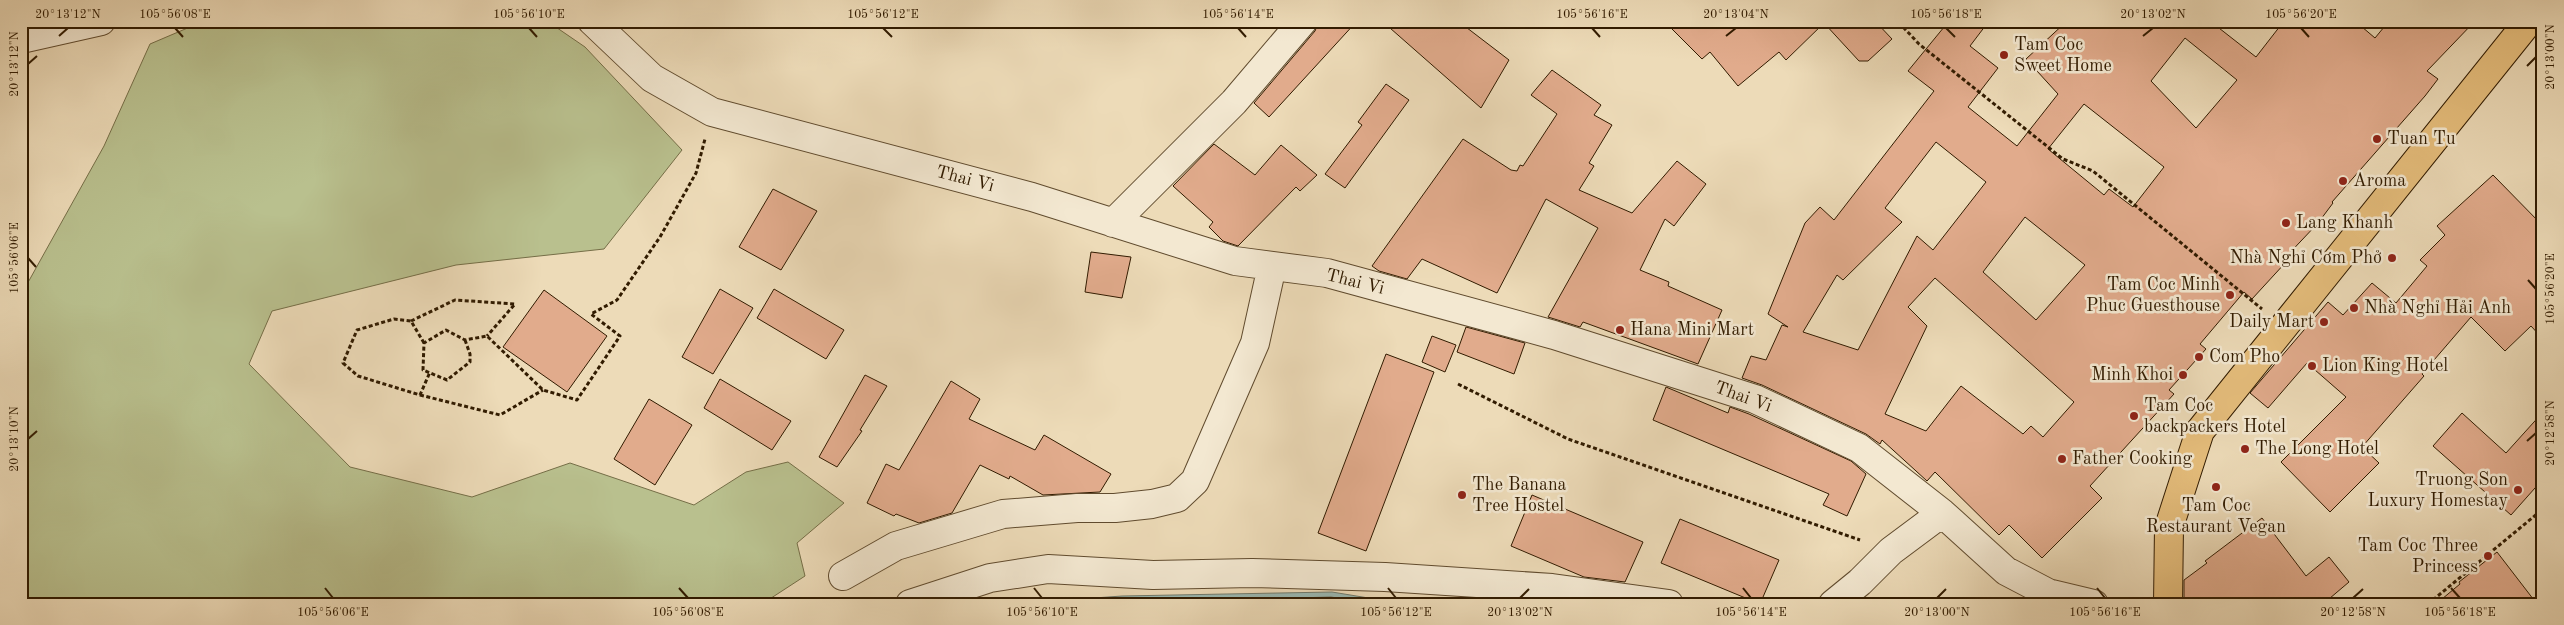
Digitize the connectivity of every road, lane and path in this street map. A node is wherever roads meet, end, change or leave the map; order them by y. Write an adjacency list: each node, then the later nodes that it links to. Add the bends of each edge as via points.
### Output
1 (101, 21): 6 (street)
2 (592, 21): 7 (street, Thai Vi, via 652,78)
3 (1303, 21): 8 (street, via 1234,102)
4 (1907, 21): 11 (path, via 1904,28 1919,44 2063,159 2093,171)
5 (2529, 21): 11 (main road)
6 (21, 39)
7 (712, 112): 8 (street, Thai Vi, via 1032,197); 17 (path, via 696,173 660,237 617,300 591,314 620,336 577,400)
8 (1114, 223): 9 (street, Thai Vi, via 1235,261)
9 (1272, 266): 20 (street, Thai Vi, via 1327,273 1535,330 1756,399 1860,448); 22 (street, via 1255,343 1195,481 1177,498 1115,508 1003,514 896,546)
10 (411, 321): 12 (path, via 455,300 515,304); 14 (path); 18 (path, via 394,320 357,330 343,363 358,376)
11 (2284, 327): 28 (main road, via 2200,431 2169,528)
12 (487, 336): 13 (path); 17 (path)
13 (464, 340): 14 (path, via 446,330); 15 (path, via 470,362 447,380)
14 (424, 343): 15 (path, via 423,370)
15 (430, 372): 18 (path)
16 (1458, 384): 21 (path, via 1568,440)
17 (543, 390): 18 (path, via 500,415)
18 (420, 395)
19 (2543, 509): 29 (path)
20 (1942, 512): 21 (street); 26 (street, Thai Vi, via 2006,571 2048,593)
21 (1891, 551): 25 (street)
22 (843, 576)
23 (910, 604): 24 (street, via 990,578 1048,569 1153,574 1385,577 1552,588)
24 (1669, 604)
25 (1833, 604)
26 (2087, 604): 27 (street, Thai Vi)
27 (2094, 604)
28 (2168, 604)
29 (2428, 604)

